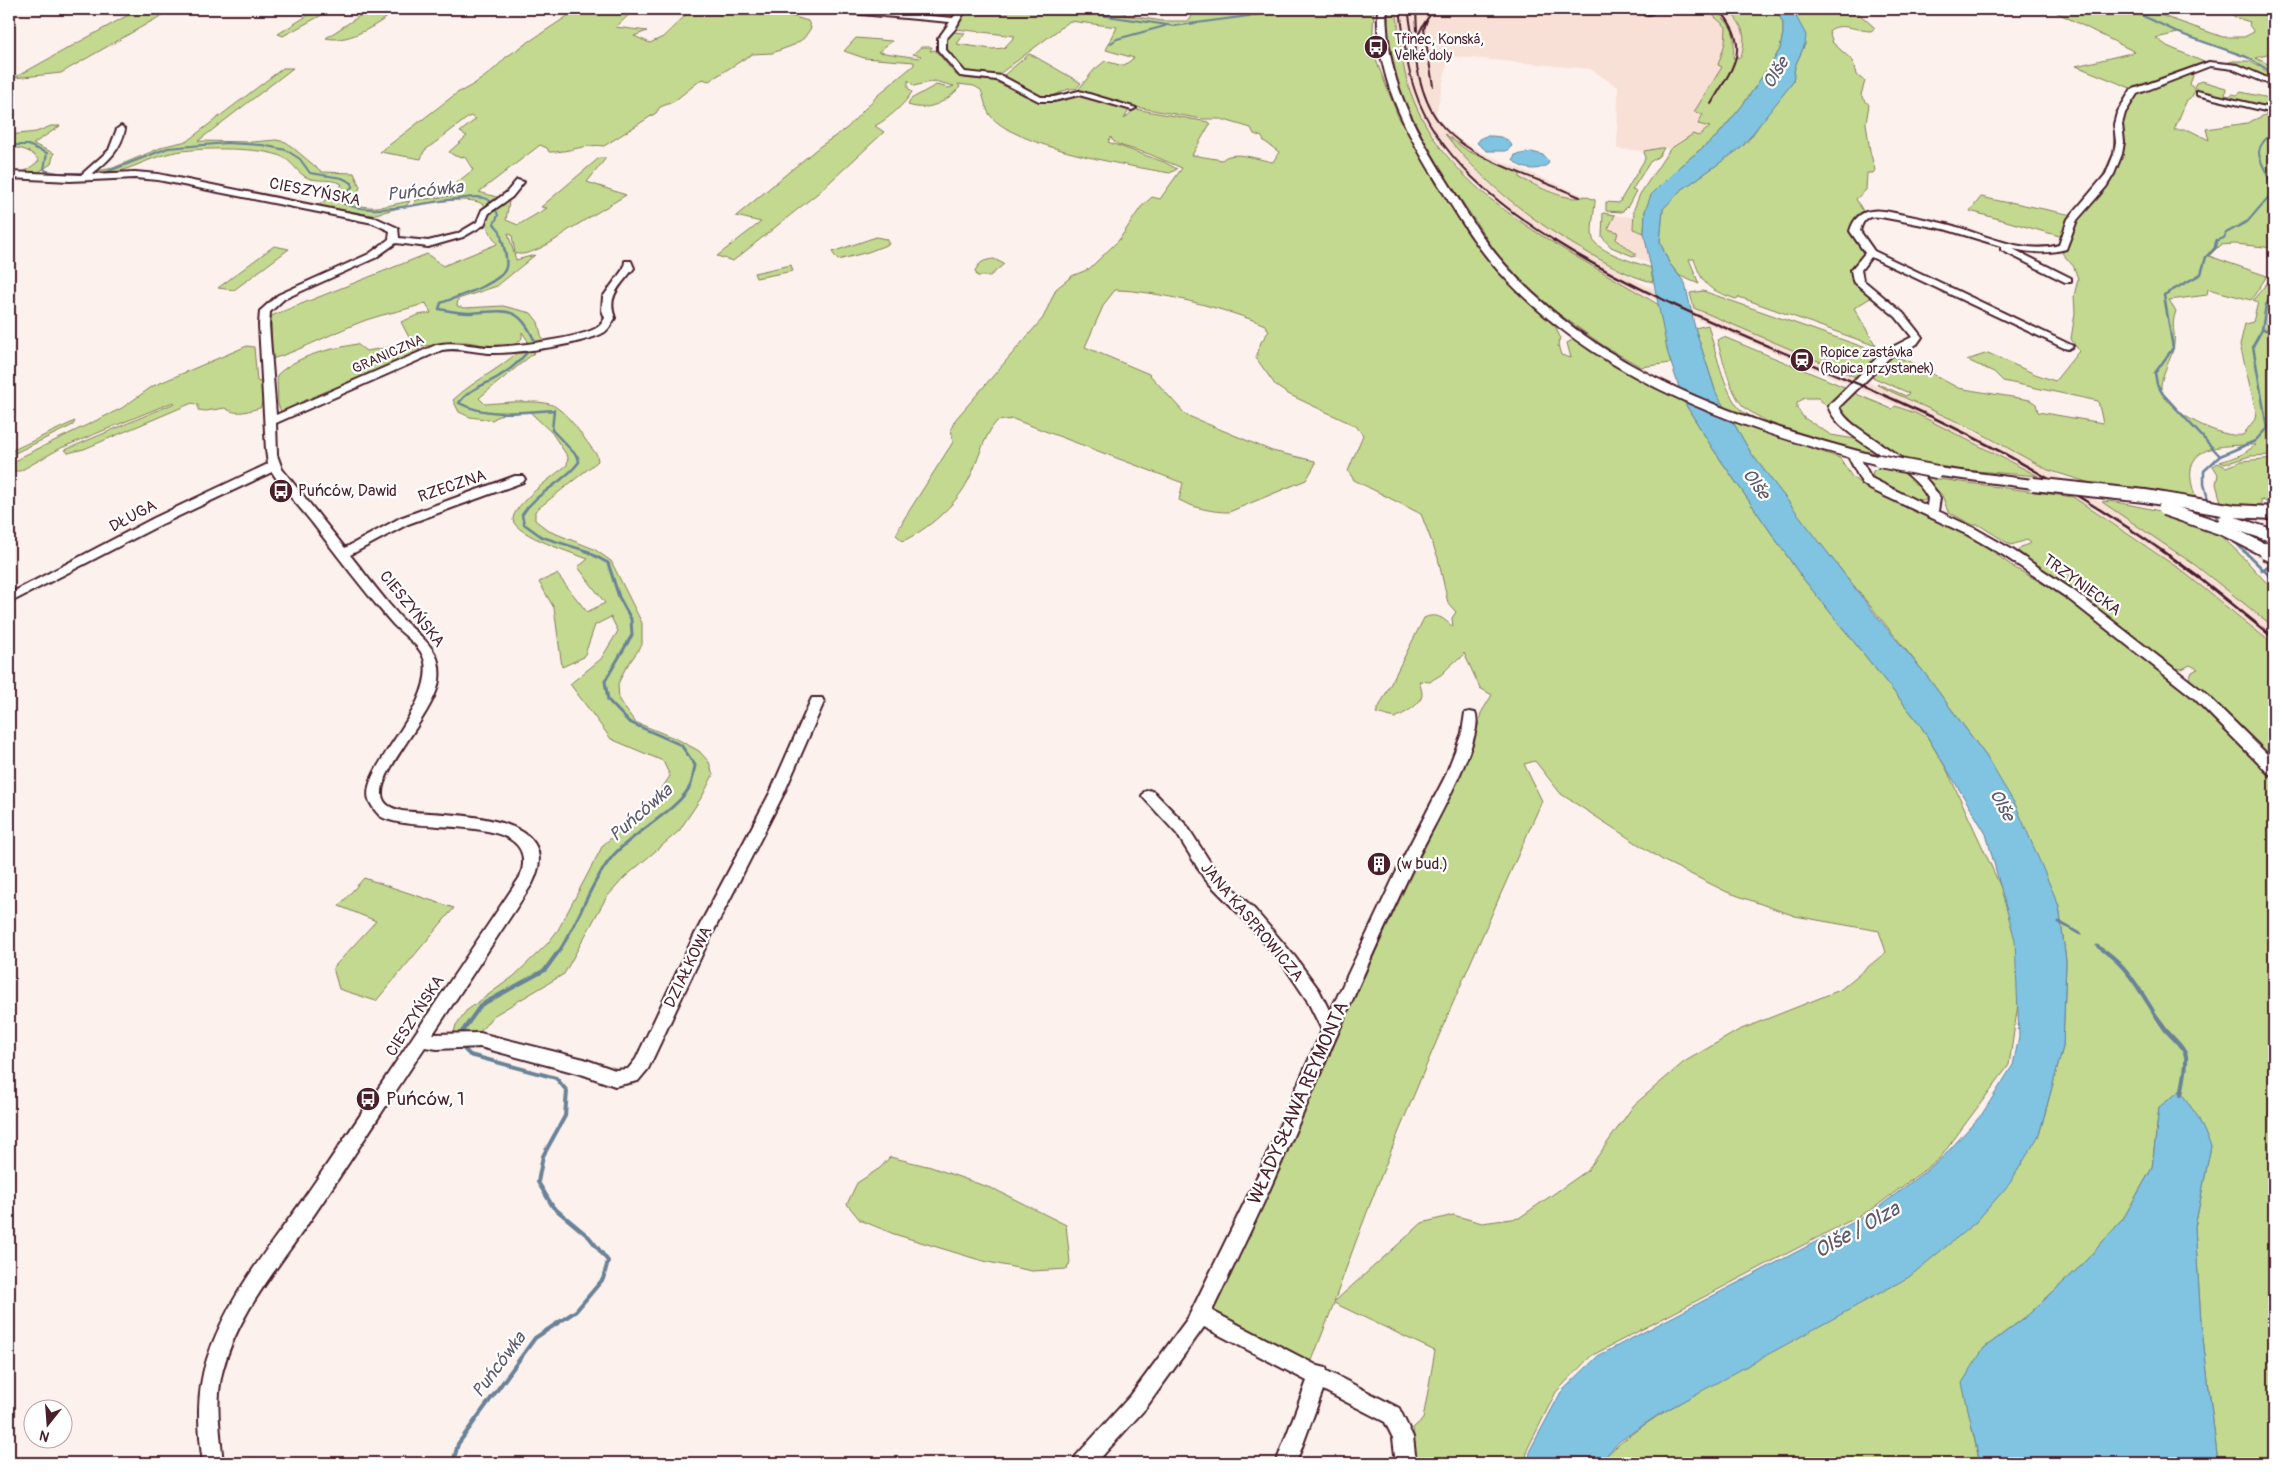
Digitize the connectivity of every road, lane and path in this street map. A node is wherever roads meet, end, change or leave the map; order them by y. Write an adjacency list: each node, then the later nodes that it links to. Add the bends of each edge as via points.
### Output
1 (827, 9): 4 (street)
2 (963, 9): 4 (street)
3 (1382, 9): 21 (main road, via 1382,47 1399,107 1418,144 1486,247 1519,286 1573,332 1622,364 1666,387 1753,423)
4 (955, 20): 7 (street, via 942,38 942,50 963,74 999,78 1039,99 1079,94)
5 (2274, 84): 14 (street, via 2235,67 2209,64 2134,92 2121,113 2118,154 2110,174 2072,219 2063,247 2044,250)
6 (2200, 93): 8 (street)
7 (1132, 108)
8 (2274, 112)
9 (122, 129): 11 (street, via 117,147)
10 (9, 175): 11 (street, CIESZYŃSKA)
11 (86, 175): 13 (street, CIESZYŃSKA, via 166,178 376,221 396,230)
12 (520, 182): 13 (street, via 509,195 485,212 481,223 474,228 436,244 416,246)
13 (394, 240): 20 (street, via 378,252 281,297 267,308 264,325)
14 (1990, 242): 15 (street, via 1929,222 1872,212 1856,224 1855,231); 17 (street)
15 (1870, 254): 19 (street); 25 (street, via 1856,270 1858,281 1915,330 1917,336 1913,342 1887,354 1833,406 1837,415 1863,438 1926,484 1934,498)
16 (628, 263): 18 (street, via 630,268 608,293 606,310 610,318 605,326 592,333)
17 (2068, 280)
18 (542, 344): 20 (street, GRANICZNA, via 489,350 456,345 435,348)
19 (2068, 346)
20 (271, 422): 22 (street)
21 (1854, 456): 24 (main road, bridge, via 1937,472); 25 (street, TRZYNIECKA, via 1866,480 1874,486)
22 (274, 466): 28 (street, CIESZYŃSKA); 30 (street, DŁUGA, via 158,520)
23 (519, 479): 28 (street, RZECZNA, via 404,521)
24 (2066, 488): 26 (main road, bridge, via 2145,496 2234,511); 27 (main road, bridge, via 2174,506); 29 (main road, bridge, via 2191,517 2238,535)
25 (1932, 512): 33 (street, TRZYNIECKA, via 2008,552 2070,594 2199,695)
26 (2274, 513)
27 (2274, 536)
28 (343, 554): 36 (street, CIESZYŃSKA, via 429,655 433,669 433,683 427,700 377,781 375,796 378,805 402,817 505,828 526,845 532,859 527,880)
29 (2274, 555)
30 (9, 599)
31 (817, 702): 36 (street, DZIAŁKOWA, via 774,798 642,1064 632,1076 615,1078 480,1040 437,1042)
32 (1470, 717): 35 (street, WŁADYSŁAWA REYMONTA, via 1468,733 1452,777 1410,858)
33 (2274, 770)
34 (1149, 796): 35 (street, JANA KASPROWICZA, via 1186,835 1216,883 1268,937 1302,981)
35 (1330, 1030): 37 (street, WŁADYSŁAWA REYMONTA, via 1292,1121)
36 (421, 1039): 39 (street, CIESZYŃSKA, via 240,1305 224,1338 208,1390 207,1415)
37 (1200, 1314): 38 (street); 40 (street, WŁADYSŁAWA REYMONTA, via 1138,1402)
38 (1319, 1375): 41 (street); 42 (street, via 1392,1415 1403,1437)
39 (213, 1463)
40 (1083, 1463)
41 (1286, 1463)
42 (1406, 1463)

